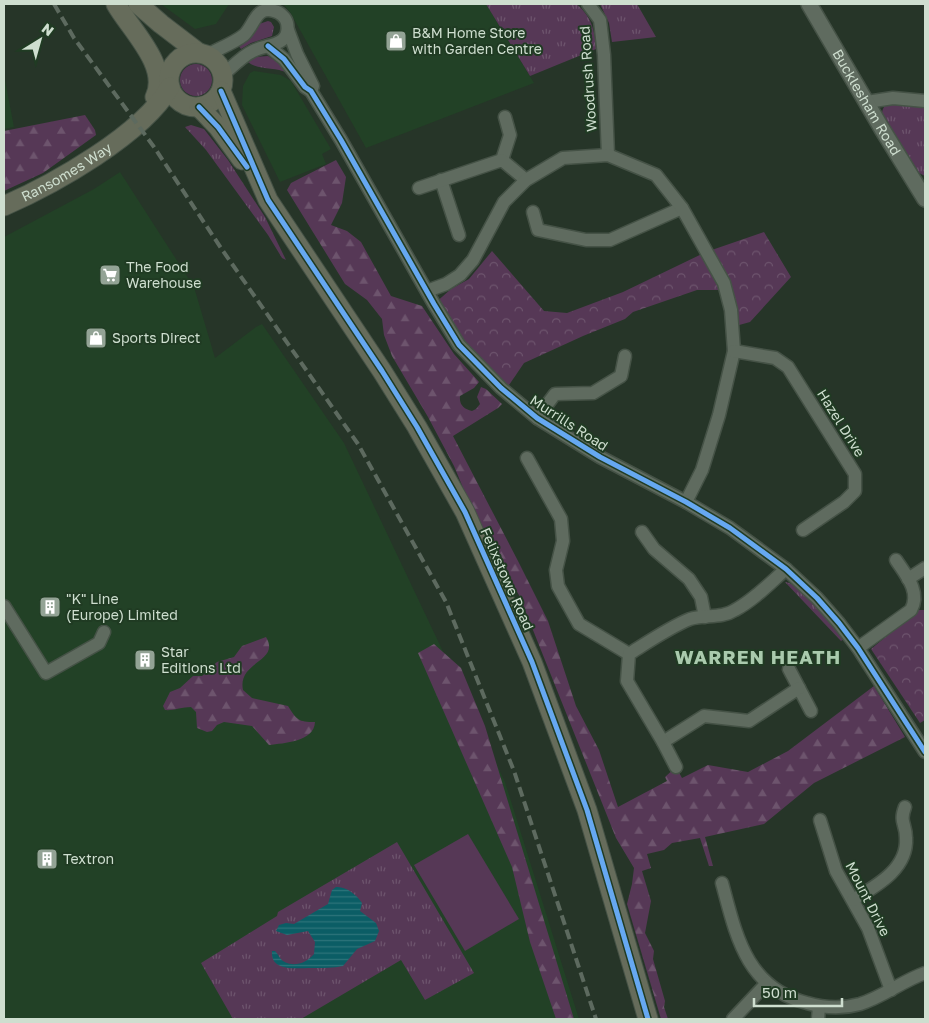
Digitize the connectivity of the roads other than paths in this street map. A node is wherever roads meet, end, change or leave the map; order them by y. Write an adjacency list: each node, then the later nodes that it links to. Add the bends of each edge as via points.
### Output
1 (116, 4): 16 (main road, via 148,50 159,81 158,90)
2 (122, 4): 9 (main road, via 162,50)
3 (138, 4): 8 (main road)
4 (588, 4): 18 (street, Woodrush Road, via 600,20)
5 (809, 4): 13 (street, Bucklesham Road)
6 (288, 30): 7 (street, via 282,41); 8 (street, Murrills Road, via 287,22 278,12 263,11 244,35); 11 (street, Murrills Road, via 313,86)
7 (268, 46): 10 (street, via 251,51); 11 (street, Murrills Road, via 284,59)
8 (203, 54): 9 (main road, via 191,53 176,61); 10 (main road, via 220,66)
9 (170, 78): 14 (main road, via 178,101); 16 (main road, Ransomes Way, via 161,102)
10 (222, 83): 14 (main road, via 215,99); 22 (main road, Felixstowe Road)
11 (311, 91): 29 (street, Murrills Road)
12 (925, 101): 13 (street, via 893,98)
13 (867, 102): 24 (street, Bucklesham Road)
14 (196, 107): 17 (main road, Ransomes Way, via 161,114); 22 (main road, Felixstowe Road, via 218,127)
15 (505, 117): 19 (street, via 510,135)
16 (143, 118): 17 (main road, Ransomes Way)
17 (126, 133): 25 (main road, Ransomes Way, via 79,166)
18 (608, 155): 21 (street, via 564,158); 26 (street, via 656,175)
19 (502, 160): 20 (street); 21 (street)
20 (441, 180): 23 (street); 28 (street)
21 (526, 180): 29 (street, via 504,202 473,260 460,275)
22 (261, 187): 60 (main road, Felixstowe Road, via 387,379 465,512 532,662 587,810)
23 (419, 188)
24 (925, 199)
25 (4, 206)
26 (682, 208): 27 (street, via 610,240 586,240 538,230); 30 (street, via 724,283 732,310)
27 (533, 212)
28 (459, 235)
29 (427, 291): 32 (street, Murrills Road, via 459,345 501,388)
30 (734, 351): 34 (street, via 702,470); 35 (street, Hazel Drive, via 775,358 788,368 855,474 854,491 844,502)
31 (625, 356): 32 (street, via 621,376 593,393 555,394)
32 (537, 418): 34 (street, Murrills Road, via 600,457)
33 (527, 458): 45 (street, via 561,519 563,541 556,570 558,586 579,624)
34 (686, 502): 39 (street, Murrills Road, via 730,528)
35 (804, 530)
36 (642, 532): 42 (street, via 654,549 689,579 701,597)
37 (896, 560): 40 (street)
38 (925, 568): 40 (street)
39 (786, 569): 42 (street, via 752,600 734,611); 44 (street, Murrills Road, via 817,598)
40 (908, 579): 44 (street, via 915,594 911,610)
41 (4, 606): 43 (street, via 46,673 99,643)
42 (705, 617): 45 (street, via 691,619)
43 (104, 632)
44 (858, 648): 50 (street, Murrills Road)
45 (629, 654): 49 (street, via 627,681)
46 (789, 669): 47 (street)
47 (799, 688): 48 (street); 49 (street, via 749,721 704,716)
48 (812, 711)
49 (663, 742): 51 (street)
50 (925, 752)
51 (676, 768)
52 (906, 807): 55 (street, via 902,818 907,838 901,863 877,886)
53 (820, 820): 55 (street, Mount Drive, via 836,871)
54 (722, 883): 57 (street, via 736,937 749,963)
55 (853, 900): 58 (street, Mount Drive, via 868,928)
56 (925, 973): 58 (street)
57 (767, 984): 59 (street); 61 (street)
58 (891, 990): 59 (street, via 858,1005)
59 (819, 1013)
60 (648, 1019)
61 (733, 1019)

